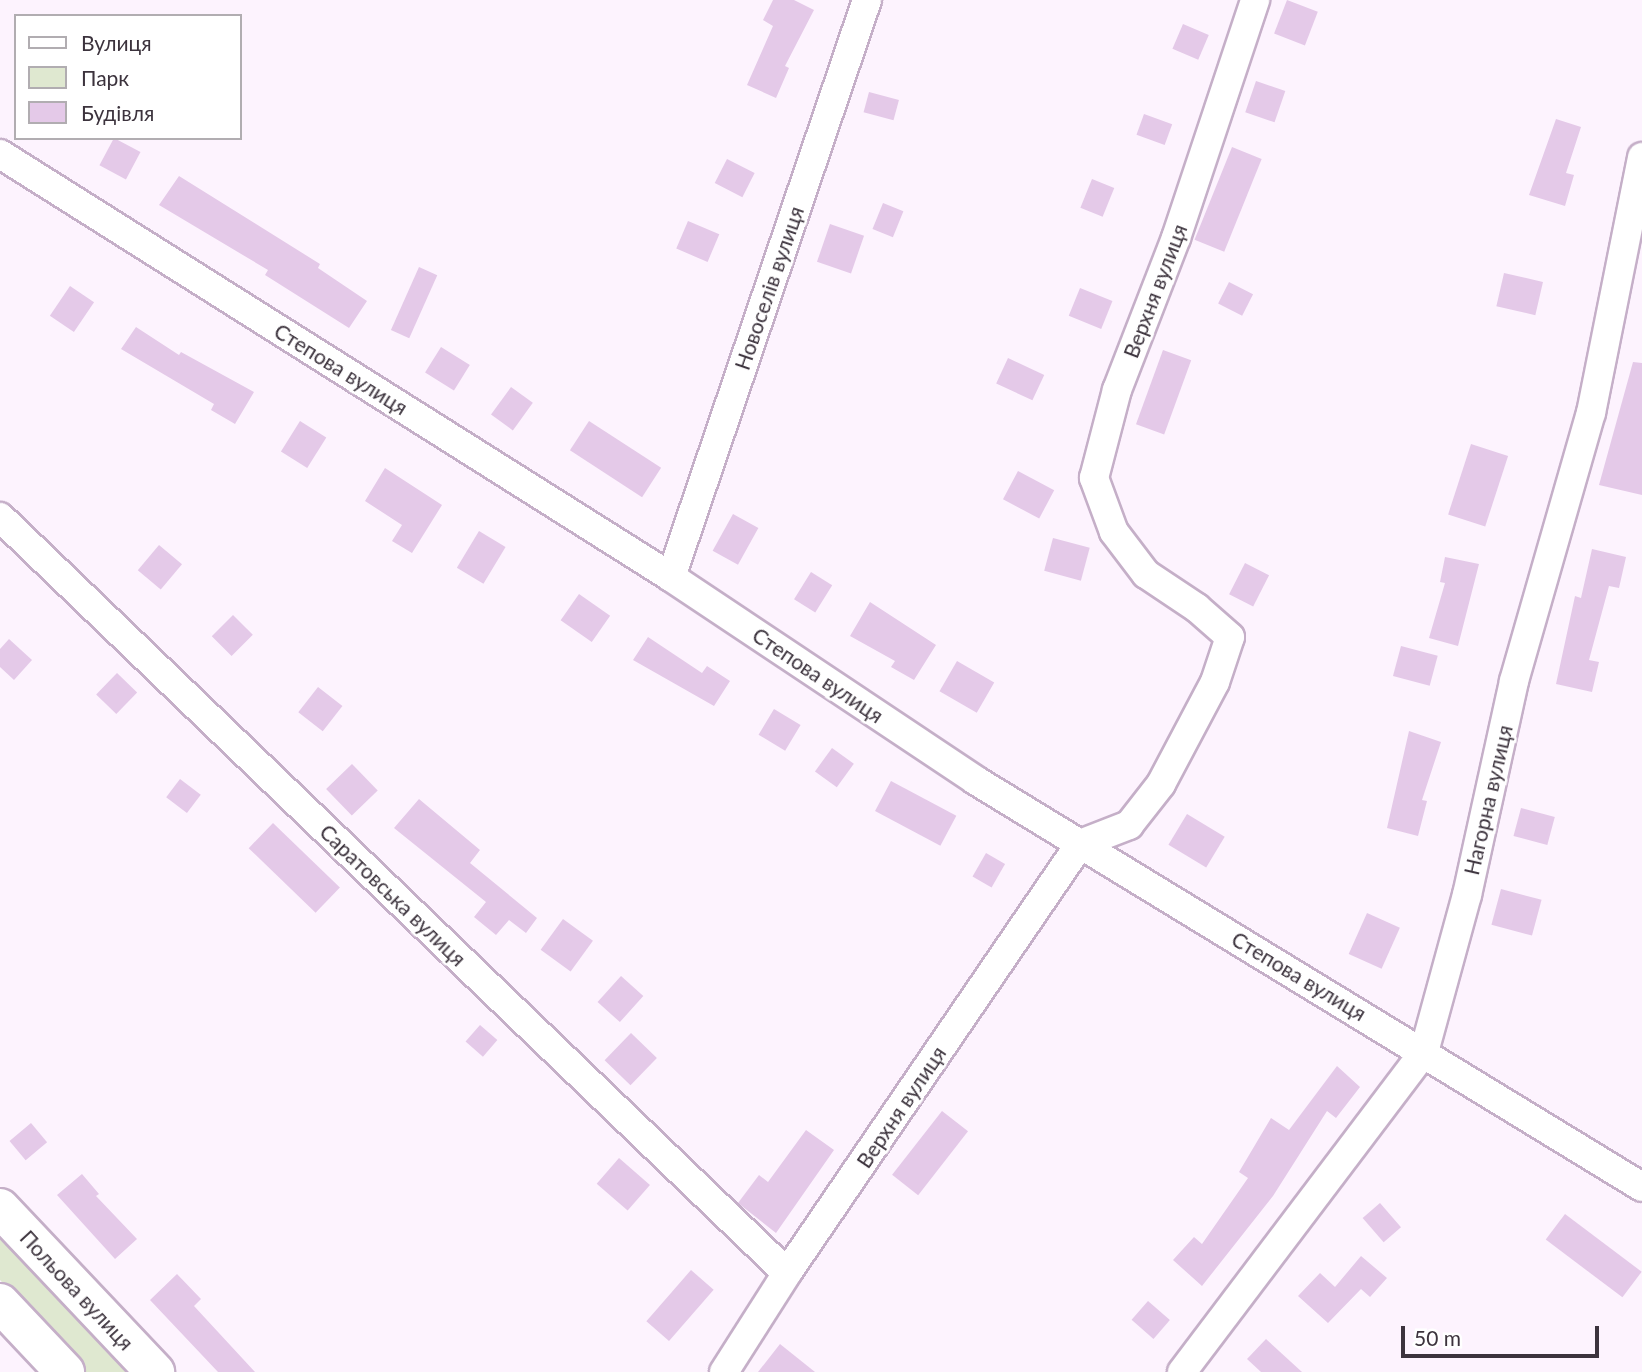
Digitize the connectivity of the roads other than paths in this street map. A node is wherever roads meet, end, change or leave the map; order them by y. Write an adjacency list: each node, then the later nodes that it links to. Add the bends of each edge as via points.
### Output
1 (867, 0): 6 (street, Новоселів вулиця)
2 (1255, 0): 7 (street, Верхня вулиця, via 1177,239 1117,390 1094,478 1114,532 1146,575 1198,608 1230,637 1193,730 1161,784 1129,825)
3 (0, 154): 6 (street, Степова вулиця)
4 (1642, 157): 8 (street, Нагорна вулиця, via 1591,413 1514,681 1467,895)
5 (0, 517): 11 (street, Саратовська вулиця)
6 (671, 577): 7 (street, Степова вулиця, via 975,780)
7 (1080, 844): 8 (street, Степова вулиця); 11 (street, Верхня вулиця)
8 (1424, 1052): 9 (street, Степова вулиця); 16 (street, Нагорна вулиця)
9 (1642, 1188)
10 (0, 1208): 14 (main road, Польова вулиця)
11 (787, 1273): 15 (street, Верхня вулиця)
12 (0, 1303): 13 (main road)
13 (65, 1372)
14 (155, 1372)
15 (724, 1372)
16 (1182, 1372)

